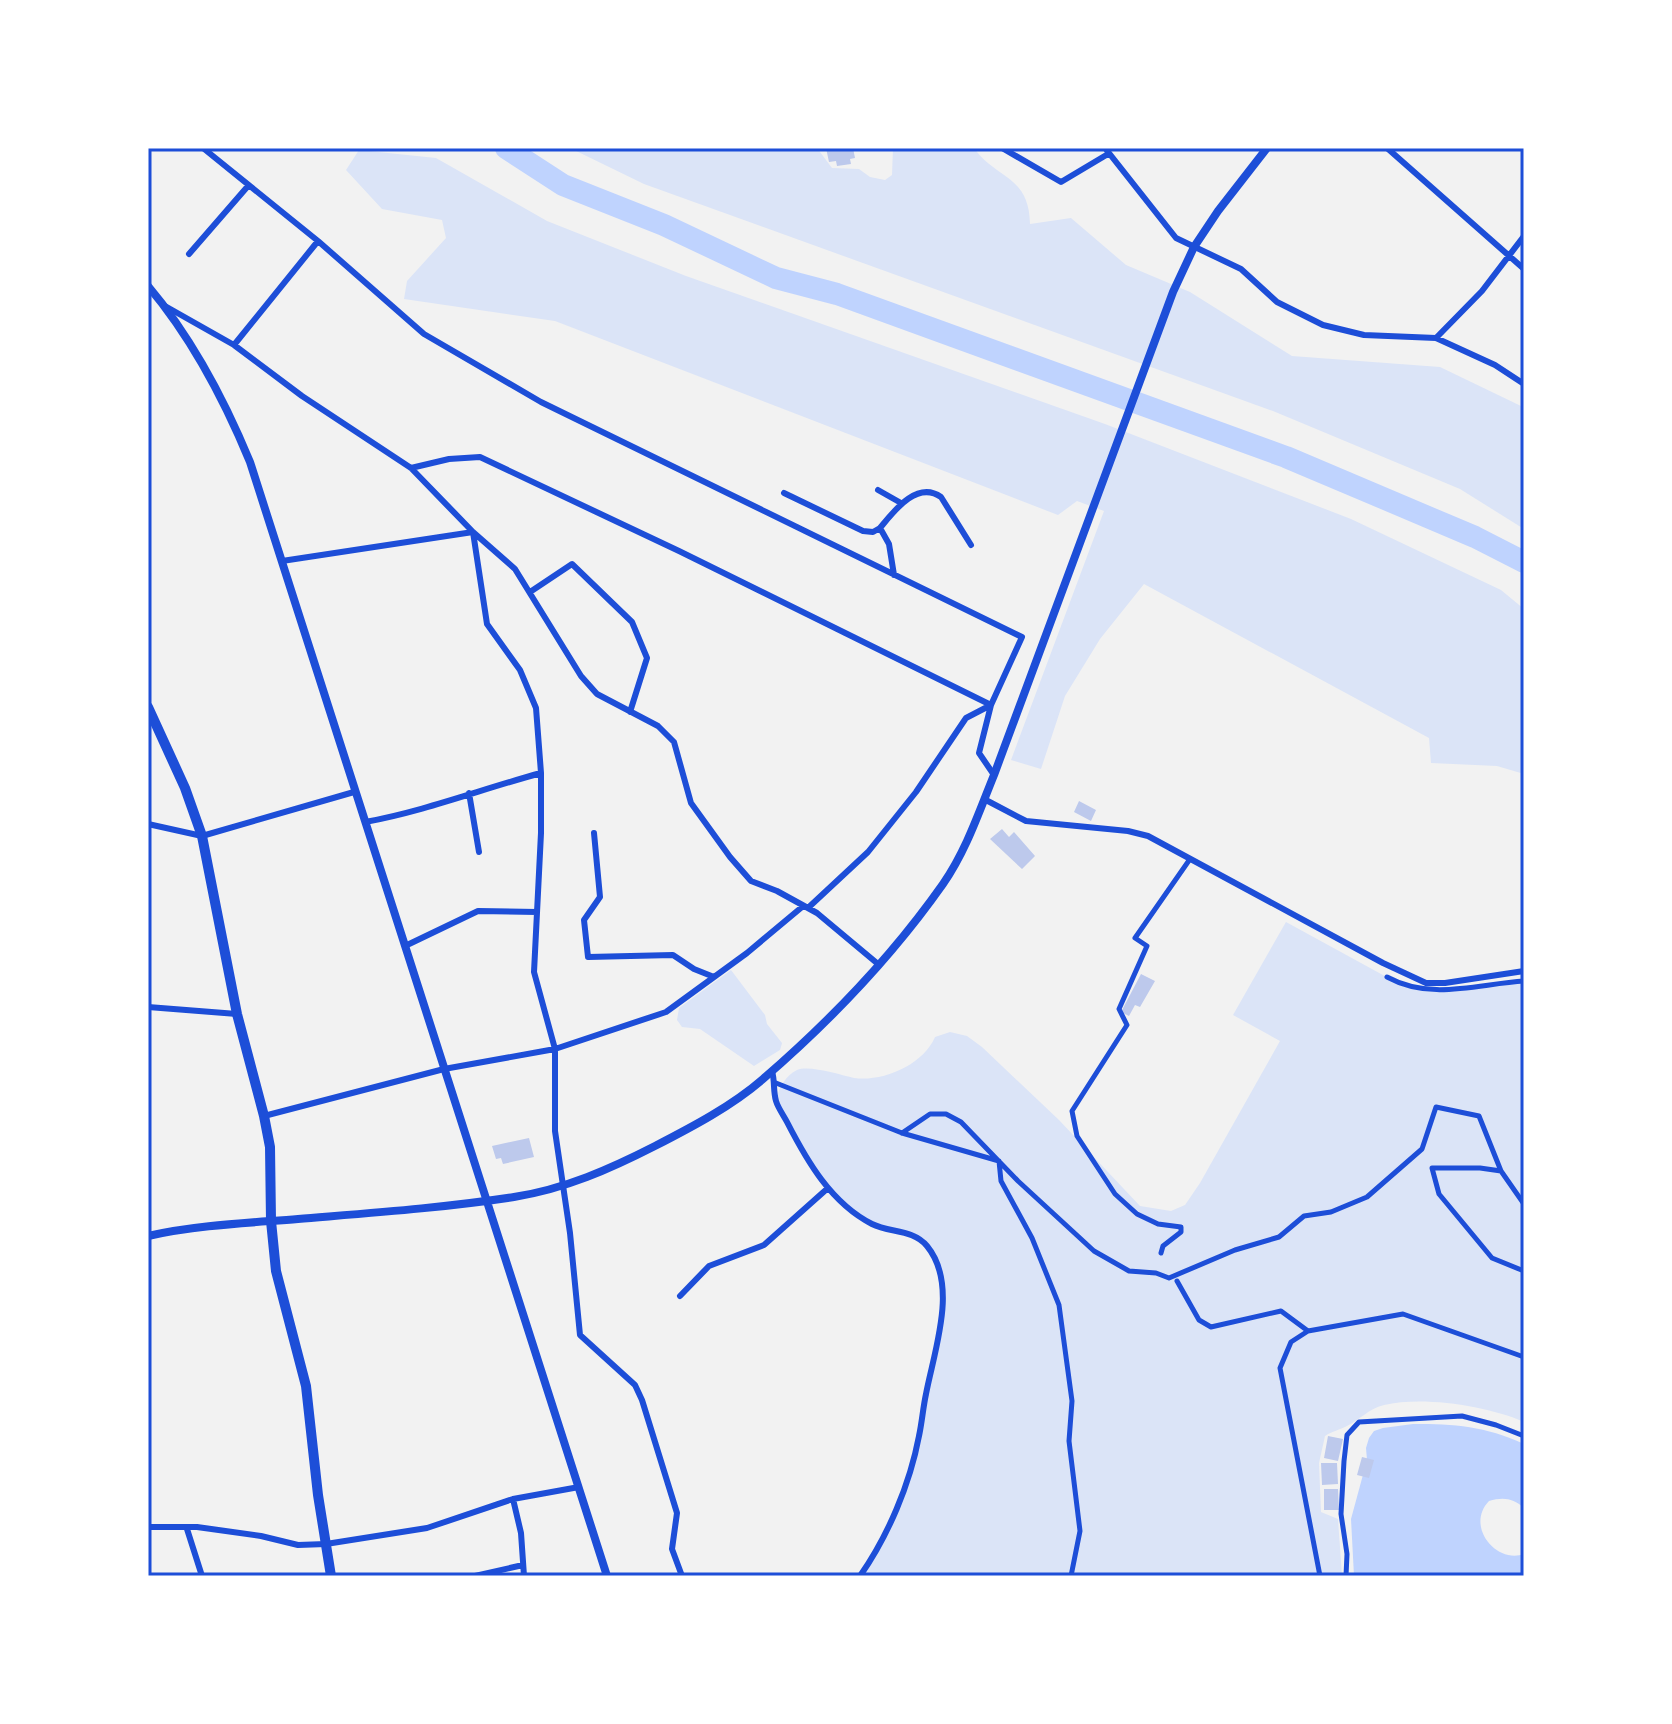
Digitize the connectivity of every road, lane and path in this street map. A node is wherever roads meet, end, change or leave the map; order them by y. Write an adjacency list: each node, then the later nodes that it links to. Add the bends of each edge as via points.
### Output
1 (203, 148): 6 (street)
2 (1002, 148): 5 (street, via 1061,182)
3 (1267, 148): 9 (street)
4 (1387, 148): 11 (street)
5 (1106, 151): 9 (street, via 1176,238)
6 (248, 186): 8 (street); 10 (street)
7 (1524, 236): 11 (street)
8 (318, 241): 16 (street); 26 (street, via 437,342 541,402)
9 (1194, 247): 15 (street, via 1241,269 1277,302 1323,325 1364,335); 32 (street)
10 (189, 254)
11 (1509, 256): 12 (street); 15 (street)
12 (1524, 269)
13 (148, 286): 14 (street)
14 (165, 306): 16 (street); 25 (street, via 231,414)
15 (1436, 338): 17 (street)
16 (234, 345): 18 (street)
17 (1524, 384)
18 (411, 468): 23 (street); 28 (street, via 480,457)
19 (878, 490): 21 (street)
20 (784, 493): 22 (street, via 863,531)
21 (901, 503): 22 (street); 24 (street, via 921,492 934,492)
22 (880, 528): 26 (street, via 889,544)
23 (473, 532): 25 (street); 27 (street, via 515,569); 31 (street, via 487,624 520,670 536,708)
24 (971, 545)
25 (282, 561): 33 (street)
26 (894, 575): 28 (street, via 1022,637)
27 (530, 592): 30 (street, via 581,676 597,694); 30 (street, via 572,564 632,622 647,658)
28 (991, 705): 32 (street, via 979,753); 42 (street, via 966,718 868,852 809,907)
29 (148, 707): 39 (highway)
30 (630, 712): 42 (street, via 658,726 674,742 691,803 751,881)
31 (541, 773): 34 (street); 43 (street)
32 (994, 775): 35 (street)
33 (354, 792): 36 (street); 39 (street)
34 (469, 793): 36 (street); 40 (street)
35 (984, 799): 41 (street, via 1026,821 1148,836); 45 (street, via 944,883)
36 (365, 822): 44 (street)
37 (148, 824): 39 (street)
38 (594, 833): 47 (street, via 600,897 584,920 588,957 673,955)
39 (202, 836): 51 (highway)
40 (479, 852)
41 (1190, 859): 46 (street, via 1426,983); 66 (street, via 1135,938 1147,946 1119,1009 1127,1025 1072,1111 1077,1136 1115,1194 1137,1214 1181,1227)
42 (802, 907): 45 (street, via 817,913); 47 (street)
43 (537, 912): 44 (street, via 478,911); 52 (street, via 534,972)
44 (405, 946): 53 (street)
45 (878, 964): 54 (street, via 818,1031)
46 (1524, 971)
47 (714, 977): 52 (street, via 666,1012)
48 (1387, 977): 49 (street, via 1431,991)
49 (1524, 981)
50 (148, 1007): 51 (street)
51 (237, 1014): 56 (highway)
52 (555, 1049): 53 (street); 60 (street, via 555,1131)
53 (444, 1069): 56 (street); 62 (street)
54 (772, 1071): 55 (street); 60 (street, via 694,1126)
55 (776, 1083): 57 (street); 61 (street, via 776,1100)
56 (264, 1116): 64 (highway)
57 (902, 1133): 58 (street); 58 (street, via 930,1114 946,1114)
58 (999, 1161): 59 (street, via 1094,1251 1129,1271 1169,1278 1279,1237 1304,1216 1367,1197 1422,1149 1436,1107 1479,1116); 86 (street, via 1001,1181 1059,1305 1072,1401 1069,1441 1080,1531)
59 (1501, 1171): 63 (street); 67 (street, via 1432,1168 1439,1194 1492,1258)
60 (565, 1187): 62 (street); 84 (street, via 580,1335 635,1385 642,1400 677,1513 672,1549)
61 (828, 1188): 69 (street, via 764,1245 709,1266); 85 (street, via 874,1225 907,1232 927,1245 940,1270 942,1326 919,1439 904,1488)
62 (487, 1200): 64 (street); 73 (street)
63 (1524, 1204)
64 (271, 1221): 65 (street); 77 (highway, via 281,1299 306,1386)
65 (148, 1236)
66 (1161, 1253)
67 (1524, 1271)
68 (1177, 1281): 70 (street, via 1199,1320 1211,1327 1281,1311)
69 (680, 1296)
70 (1308, 1331): 71 (street, via 1403,1314); 87 (street, via 1291,1342 1280,1368)
71 (1524, 1357)
72 (1524, 1436): 88 (street, via 1462,1416 1359,1422 1347,1435 1344,1461)
73 (579, 1487): 74 (street); 83 (street)
74 (513, 1499): 77 (street, via 427,1528); 78 (street)
75 (148, 1527): 76 (street)
76 (187, 1529): 77 (street); 79 (street)
77 (326, 1544): 80 (highway)
78 (523, 1565): 81 (street); 82 (street)
79 (202, 1576)
80 (331, 1576)
81 (475, 1576)
82 (524, 1576)
83 (607, 1576)
84 (682, 1576)
85 (860, 1576)
86 (1071, 1576)
87 (1320, 1576)
88 (1346, 1576)

